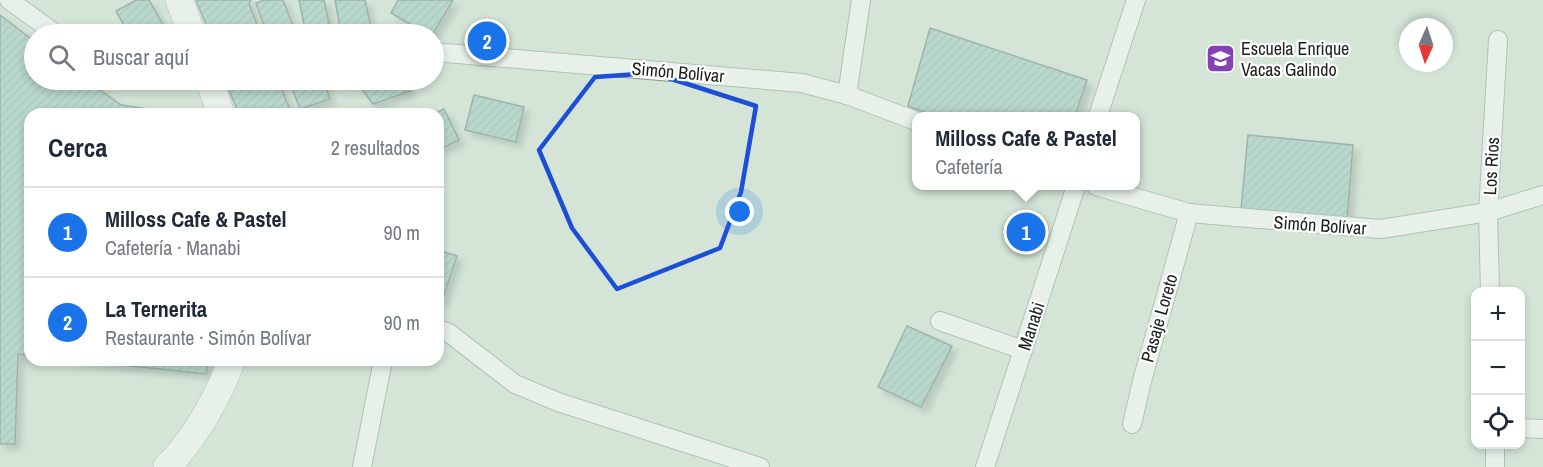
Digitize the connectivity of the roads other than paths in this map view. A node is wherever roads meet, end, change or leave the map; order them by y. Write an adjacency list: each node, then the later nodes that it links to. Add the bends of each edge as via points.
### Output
1 (9, 0): 5 (street)
2 (179, 0): 6 (main road)
3 (861, 0): 10 (street)
4 (1136, 0): 12 (street)
5 (42, 24)
6 (188, 24)
7 (1497, 40): 18 (street, Los Rios)
8 (444, 53): 10 (street, Simón Bolívar, via 802,83)
9 (213, 90): 11 (main road)
10 (847, 95): 13 (street, Simón Bolívar)
11 (219, 108)
12 (1100, 112)
13 (912, 119)
14 (1075, 190): 22 (street, Manabi)
15 (1110, 190): 17 (street, Simón Bolívar)
16 (1543, 195): 18 (street, Simón Bolívar)
17 (1189, 213): 18 (street, Simón Bolívar, via 1381,230); 25 (street, Pasaje Loreto)
18 (1488, 213): 19 (street, Los Rios)
19 (1490, 287)
20 (940, 321): 22 (street)
21 (444, 331): 31 (street, via 514,384)
22 (1023, 350): 32 (street, Manabi)
23 (229, 366): 29 (main road, via 205,416)
24 (382, 366): 30 (street)
25 (1132, 424)
26 (1525, 428): 27 (street)
27 (1543, 429)
28 (1495, 449): 33 (street)
29 (167, 467)
30 (362, 467)
31 (760, 467)
32 (985, 467)
33 (1495, 467)

